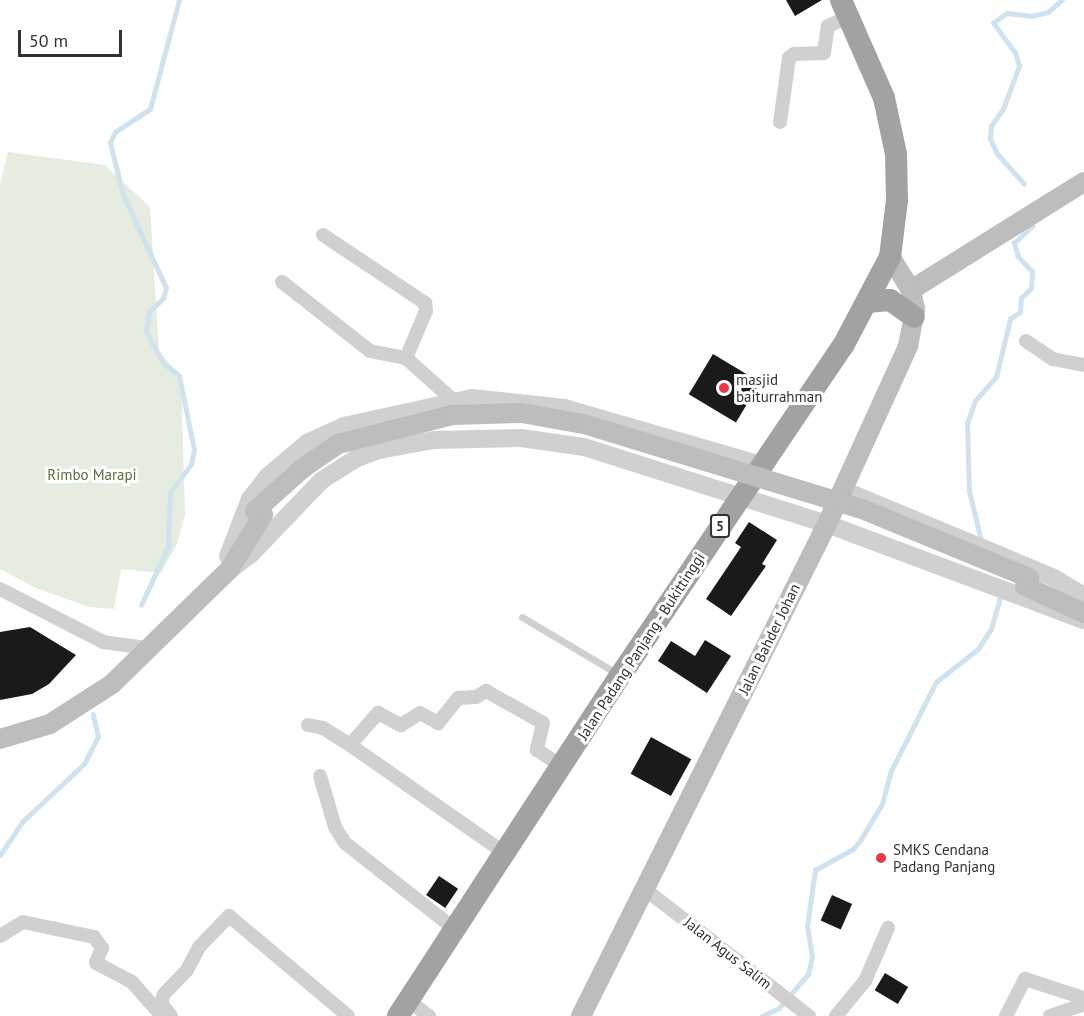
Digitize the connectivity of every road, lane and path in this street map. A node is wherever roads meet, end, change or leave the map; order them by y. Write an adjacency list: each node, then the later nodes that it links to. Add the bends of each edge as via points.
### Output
1 (844, 8): 2 (street, via 828,26 824,53 794,54 789,58); 5 (highway, Jalan Padang Panjang - Bukittinggi / 5, via 884,98 896,154 897,200)
2 (780, 122)
3 (1084, 182): 7 (main road)
4 (323, 235): 11 (street, via 425,303 426,311)
5 (890, 256): 7 (main road, Jalan Bahder Johan); 8 (highway, Jalan Padang Panjang - Bukittinggi / 5)
6 (282, 282): 11 (street, via 369,351)
7 (911, 290): 9 (main road, Jalan Bahder Johan)
8 (867, 302): 9 (highway, via 890,300); 14 (highway, Jalan Padang Panjang - Bukittinggi / 5, via 843,346)
9 (914, 318): 15 (main road, Jalan Bahder Johan, via 908,346)
10 (1026, 341): 12 (street, via 1053,359)
11 (406, 358): 13 (street)
12 (1084, 365)
13 (455, 402): 14 (street, via 498,398 564,408); 18 (street, via 344,426 307,443 257,489 244,511)
14 (761, 465): 16 (highway, Jalan Padang Panjang - Bukittinggi / 5)
15 (843, 490): 17 (main road, Jalan Bahder Johan); 21 (street, via 1054,578)
16 (739, 497): 17 (street); 18 (street, via 584,447 521,438 434,440 379,450 341,465 321,480 251,554); 27 (highway, Jalan Padang Panjang - Bukittinggi / 5)
17 (827, 524): 25 (street); 34 (main road, Jalan Bahder Johan)
18 (225, 569): 19 (main road, bridge, via 259,513 303,468 338,444 453,415 522,413 584,424 862,509); 26 (main road)
19 (1027, 582): 22 (main road); 23 (main road)
20 (0, 589): 26 (street, via 103,642)
21 (1084, 596)
22 (1084, 605)
23 (1084, 613)
24 (522, 616): 27 (lane)
25 (1084, 620)
26 (146, 648): 29 (main road, via 112,684 50,724)
27 (620, 676): 31 (highway, Jalan Padang Panjang - Bukittinggi / 5)
28 (308, 725): 30 (street, via 323,728)
29 (0, 739)
30 (350, 745): 31 (street, via 378,713 400,725 420,714 438,723 458,698 476,697 486,691 543,723 537,750); 33 (street)
31 (562, 766): 33 (highway, Jalan Padang Panjang - Bukittinggi / 5)
32 (320, 776): 36 (street, via 335,827 345,843)
33 (506, 854): 36 (highway, Jalan Padang Panjang - Bukittinggi / 5)
34 (646, 890): 41 (street, Jalan Agus Salim); 46 (main road, Jalan Bahder Johan)
35 (888, 928): 47 (street, via 865,981)
36 (456, 930): 40 (highway, Jalan Padang Panjang - Bukittinggi / 5)
37 (0, 936): 42 (street, via 23,922 93,937 102,948 96,963 132,982)
38 (1084, 998): 48 (street, via 1025,979)
39 (1084, 1004): 49 (street)
40 (403, 1008): 45 (street)
41 (803, 1012)
42 (162, 1016)
43 (171, 1016): 44 (street, via 161,1003 164,994 229,915)
44 (348, 1016)
45 (429, 1016)
46 (581, 1016)
47 (836, 1016)
48 (1006, 1016)
49 (1050, 1016)

